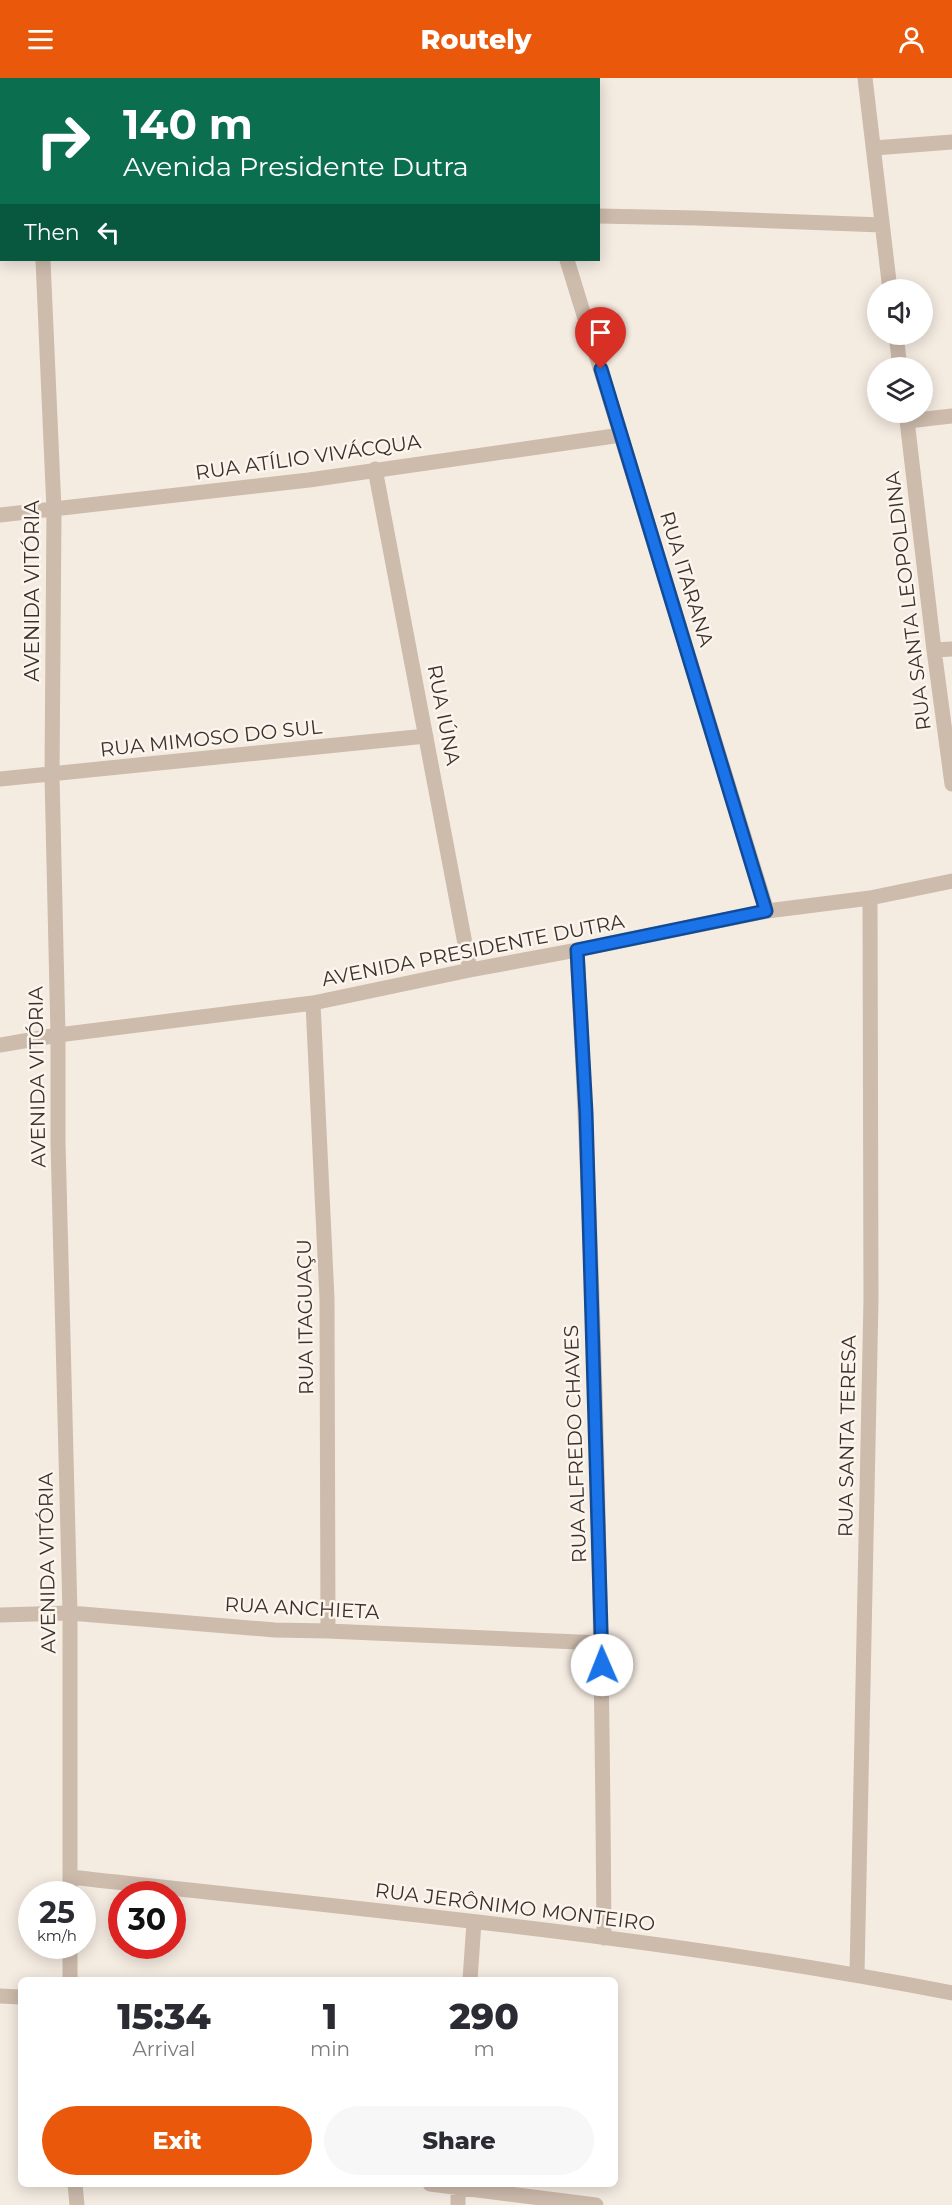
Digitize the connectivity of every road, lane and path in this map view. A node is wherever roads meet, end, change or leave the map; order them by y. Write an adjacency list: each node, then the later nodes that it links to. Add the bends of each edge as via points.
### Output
1 (864, 78): 3 (street)
2 (952, 142): 3 (street)
3 (874, 148): 5 (street)
4 (600, 216): 5 (street)
5 (882, 225): 8 (street)
6 (43, 261): 14 (street, AVENIDA VITÓRIA)
7 (567, 261): 12 (street, RUA ITARANA)
8 (889, 279)
9 (933, 416): 10 (street)
10 (952, 416)
11 (908, 423): 17 (street, RUA SANTA LEOPOLDINA)
12 (621, 435): 13 (street, RUA ATÍLIO VIVÁCQUA); 24 (street, RUA ITARANA)
13 (375, 469): 14 (street, RUA ATÍLIO VIVÁCQUA); 18 (street, RUA IÚNA)
14 (54, 510): 15 (street, RUA ATÍLIO VIVÁCQUA); 19 (street, AVENIDA VITÓRIA)
15 (0, 515)
16 (952, 649): 17 (street)
17 (934, 650): 21 (street, RUA SANTA LEOPOLDINA)
18 (426, 736): 19 (street, RUA MIMOSO DO SUL); 26 (street, RUA IÚNA)
19 (52, 776): 20 (street, RUA MIMOSO DO SUL); 28 (street, AVENIDA VITÓRIA)
20 (0, 779)
21 (952, 784)
22 (952, 881): 23 (street, AVENIDA PRESIDENTE DUTRA)
23 (870, 898): 24 (street, AVENIDA PRESIDENTE DUTRA); 39 (street, RUA SANTA TERESA, via 871,1299)
24 (766, 911): 25 (street, AVENIDA PRESIDENTE DUTRA)
25 (577, 950): 26 (street, AVENIDA PRESIDENTE DUTRA); 33 (street, RUA ALFREDO CHAVES, via 587,1125)
26 (470, 970): 27 (street, AVENIDA PRESIDENTE DUTRA)
27 (313, 1004): 28 (street, AVENIDA PRESIDENTE DUTRA); 32 (street, RUA ITAGUAÇU, via 327,1299)
28 (58, 1035): 29 (street, AVENIDA PRESIDENTE DUTRA); 30 (street, AVENIDA VITÓRIA)
29 (0, 1046)
30 (70, 1613): 31 (street, RUA ANCHIETA); 32 (street, RUA ANCHIETA, via 275,1630); 34 (street, AVENIDA VITÓRIA)
31 (0, 1615)
32 (328, 1630): 33 (street, RUA ANCHIETA)
33 (602, 1643): 37 (street, RUA ALFREDO CHAVES)
34 (70, 1877): 35 (street, AVENIDA VITÓRIA); 36 (street, RUA JERÔNIMO MONTEIRO)
35 (70, 1881)
36 (474, 1922): 37 (street, RUA JERÔNIMO MONTEIRO); 41 (street)
37 (604, 1938): 39 (street, RUA JERÔNIMO MONTEIRO)
38 (70, 1959): 40 (street)
39 (857, 1974): 42 (street, RUA JERÔNIMO MONTEIRO)
40 (70, 1977)
41 (471, 1977)
42 (952, 1993)
43 (0, 1996): 44 (street)
44 (18, 1996)
45 (75, 2187): 48 (street)
46 (458, 2187): 49 (street)
47 (472, 2187): 50 (street)
48 (77, 2205)
49 (458, 2205)
50 (596, 2205)

